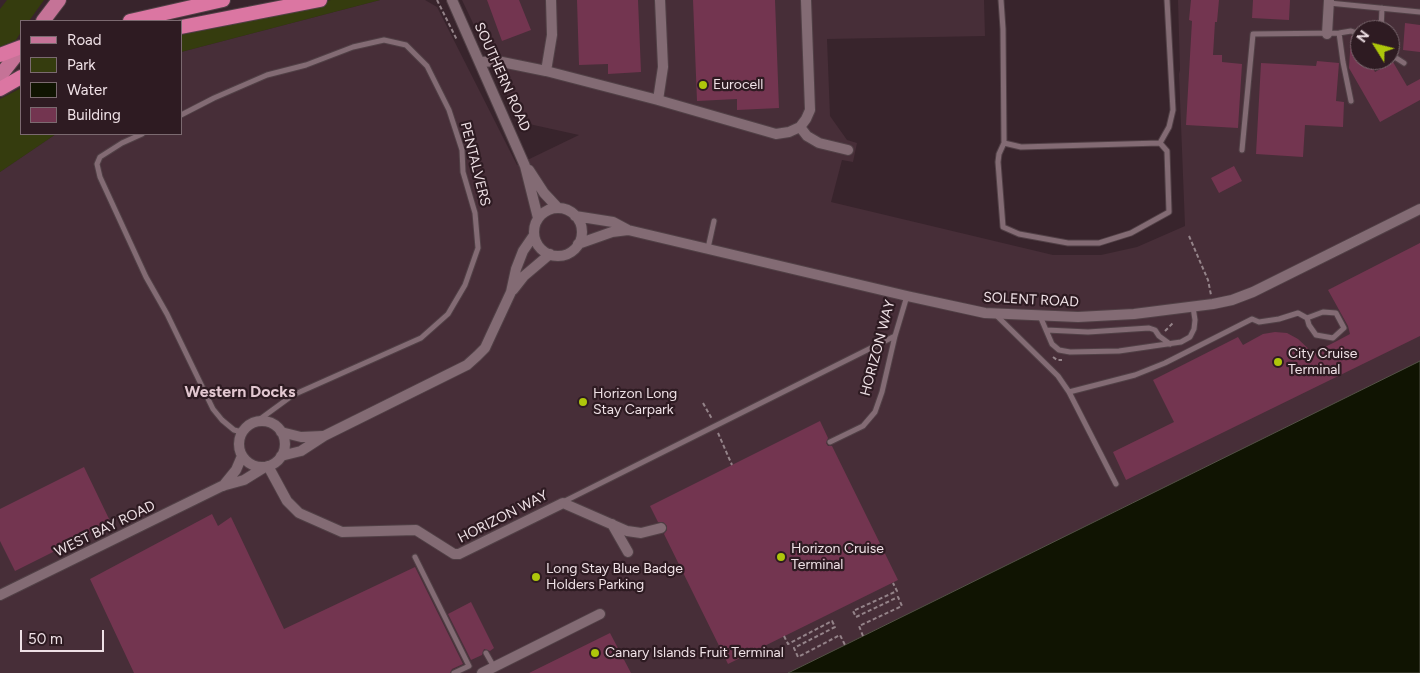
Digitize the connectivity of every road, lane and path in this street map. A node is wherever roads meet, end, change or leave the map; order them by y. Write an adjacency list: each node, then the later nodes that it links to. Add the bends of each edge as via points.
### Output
1 (58, 0): 13 (main road)
2 (223, 0): 14 (highway)
3 (320, 0): 16 (highway)
4 (452, 0): 24 (street, SOUTHERN ROAD)
5 (552, 0): 26 (street, via 552,35)
6 (660, 0): 30 (street, via 663,67)
7 (806, 0): 33 (street, via 810,110)
8 (1001, 0): 35 (lane)
9 (1167, 0): 36 (lane, via 1173,110)
10 (1329, 2): 11 (lane); 19 (street)
11 (1382, 8): 12 (lane); 15 (lane)
12 (1420, 12)
13 (44, 20)
14 (134, 20)
15 (1381, 20)
16 (182, 27)
17 (1350, 31): 18 (lane)
18 (1339, 33): 19 (lane); 31 (lane)
19 (1326, 34): 38 (lane, via 1253,34)
20 (20, 48): 22 (highway)
21 (20, 49): 27 (main road)
22 (0, 55)
23 (1400, 60): 25 (lane)
24 (481, 62): 26 (street, via 496,61); 39 (street, SOUTHERN ROAD)
25 (1404, 63)
26 (546, 71): 30 (street)
27 (0, 76)
28 (20, 78): 29 (highway)
29 (0, 89)
30 (658, 100): 33 (street, via 776,134)
31 (1351, 101)
32 (182, 114): 62 (lane, PENTALVERS, via 267,75 384,40 406,46 427,66 449,110 462,150 463,172 475,213 478,248 465,285 448,314 421,338 293,395)
33 (800, 127): 37 (street, via 818,143)
34 (140, 135): 63 (lane, via 100,157 96,164 100,178 213,409 234,430)
35 (1004, 142): 36 (lane, via 1021,147); 36 (lane, via 998,162 1003,227 1019,234 1068,243 1098,243 1123,236 1169,212 1167,150)
36 (1160, 143)
37 (848, 150)
38 (1242, 150)
39 (525, 166): 40 (street, SOUTHERN ROAD); 43 (street, SOUTHERN ROAD)
40 (558, 208): 42 (street); 43 (street, via 544,212)
41 (1420, 209): 53 (street, SOLENT ROAD, via 1253,292)
42 (576, 216): 45 (street, SOLENT ROAD, via 613,222); 48 (street, via 582,230)
43 (538, 218): 46 (street)
44 (714, 221): 49 (lane)
45 (628, 230): 48 (street, SOLENT ROAD); 49 (street, SOLENT ROAD)
46 (534, 235): 50 (street, via 539,247); 51 (street, via 523,251)
47 (1189, 236): 53 (path, via 1208,280)
48 (578, 244): 50 (street, via 566,254)
49 (708, 248): 52 (street, SOLENT ROAD)
50 (550, 254): 51 (street)
51 (511, 292): 65 (street, via 485,348 466,365)
52 (907, 296): 55 (street, SOLENT ROAD); 59 (lane, HORIZON WAY)
53 (1213, 304): 54 (street, SOLENT ROAD)
54 (1193, 306): 56 (street, SOLENT ROAD, via 1106,316); 60 (lane, via 1195,320 1190,338)
55 (995, 314): 56 (street, SOLENT ROAD); 61 (lane, via 1046,362)
56 (1040, 316): 58 (lane)
57 (1307, 318): 57 (lane, via 1323,312 1336,313 1344,328 1333,338 1316,335); 61 (lane, via 1298,313 1259,322 1252,319 1165,363)
58 (1046, 330): 60 (lane, via 1088,332 1149,328); 60 (lane, via 1052,344 1059,350 1070,352 1120,351)
59 (895, 336): 66 (lane, HORIZON WAY, via 875,412 863,426); 72 (lane)
60 (1170, 344)
61 (1069, 392): 70 (lane)
62 (256, 422): 63 (street); 64 (street, via 270,423)
63 (242, 432): 67 (street, via 239,442)
64 (281, 432): 65 (street, via 300,437); 68 (street, via 285,444)
65 (324, 436): 68 (street, via 300,451)
66 (830, 442)
67 (242, 456): 69 (street, via 252,465); 71 (street, WEST BAY ROAD, via 236,470)
68 (281, 456): 69 (street)
69 (266, 467): 71 (street, WEST BAY ROAD, via 244,480); 72 (street, HORIZON WAY, via 298,513 342,532 416,530 454,554)
70 (1116, 484)
71 (222, 486): 78 (street, WEST BAY ROAD)
72 (563, 503): 73 (street, HORIZON WAY)
73 (612, 524): 74 (street, HORIZON WAY, via 641,533); 75 (street)
74 (661, 528)
75 (628, 552)
76 (415, 557): 85 (lane, via 469,666)
77 (893, 582): 81 (path, via 897,591 853,611 856,617 898,598 902,606 859,626)
78 (0, 595)
79 (600, 614): 84 (street)
80 (784, 636): 82 (path, via 788,644 832,621 835,627 794,648 798,657 840,635)
81 (863, 636)
82 (845, 645)
83 (486, 653): 84 (lane)
84 (494, 667): 86 (street)
85 (454, 673)
86 (482, 673)

